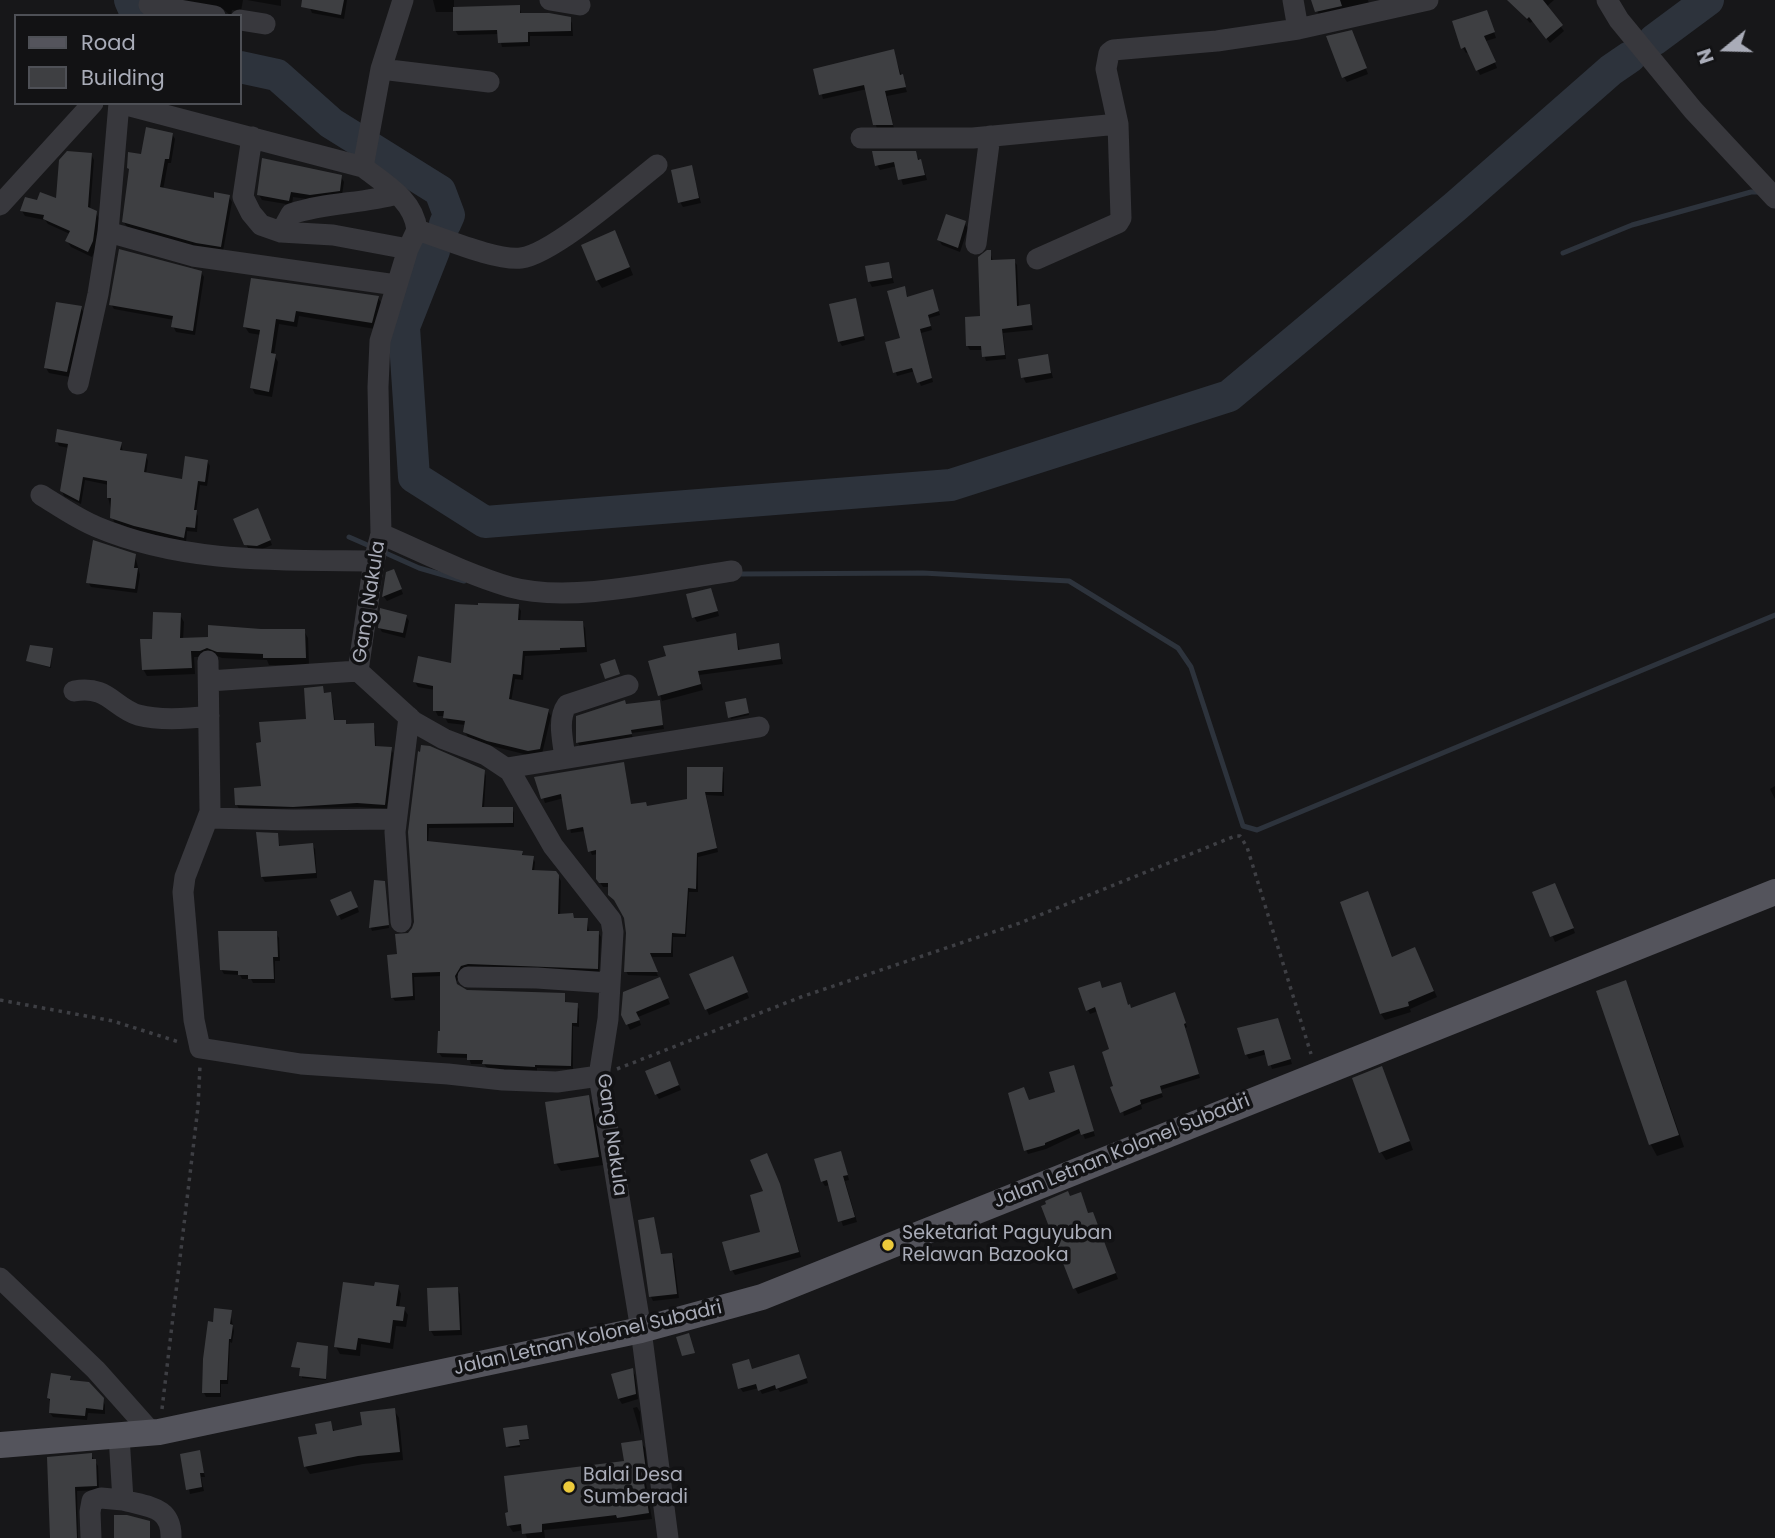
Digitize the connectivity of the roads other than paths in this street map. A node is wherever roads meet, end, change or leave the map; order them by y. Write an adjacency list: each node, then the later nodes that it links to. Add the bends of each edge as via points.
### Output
1 (403, 0): 13 (street)
2 (550, 0): 7 (street)
3 (1293, 0): 12 (street)
4 (1428, 0): 6 (street)
5 (1607, 0): 25 (street, via 1693,110)
6 (1381, 4): 12 (street)
7 (580, 5)
8 (149, 7): 9 (street)
9 (200, 14)
10 (242, 20): 11 (street)
11 (265, 24)
12 (1298, 29): 18 (street, via 1114,50 1106,69)
13 (381, 69): 14 (street); 22 (street)
14 (488, 82)
15 (91, 105): 26 (street)
16 (119, 105): 27 (street)
17 (127, 105): 20 (street)
18 (1118, 124): 19 (street); 31 (street, via 1118,223)
19 (990, 136): 21 (street); 30 (street)
20 (251, 137): 22 (street); 28 (street, via 243,197 261,225)
21 (861, 138)
22 (365, 154): 24 (street)
23 (657, 165): 29 (street, via 567,234 521,258)
24 (397, 194): 28 (street, via 310,207 291,214); 29 (street, via 413,211)
25 (1774, 196)
26 (0, 205)
27 (108, 232): 32 (street, via 193,256); 33 (street)
28 (281, 232): 29 (street)
29 (413, 239): 32 (street, Gang Nakula)
30 (976, 244)
31 (1037, 259)
32 (396, 285): 35 (street, Gang Nakula, via 380,341)
33 (78, 384)
34 (41, 495): 35 (street, via 94,527 173,550 242,559)
35 (377, 547): 36 (street, via 535,592 586,592); 37 (street, Gang Nakula)
36 (732, 572)
37 (358, 671): 40 (street, via 209,671); 41 (street, Gang Nakula)
38 (628, 685): 43 (street, via 564,708)
39 (74, 691): 40 (street, via 109,696 136,714 179,720)
40 (209, 716): 45 (street)
41 (409, 717): 44 (street, Gang Nakula); 46 (street)
42 (759, 727): 43 (street)
43 (565, 758): 44 (street)
44 (507, 768): 50 (street, Gang Nakula, via 553,846 611,920)
45 (209, 818): 46 (street); 51 (street, via 183,892 200,1048 301,1064 503,1080 557,1082)
46 (396, 819): 48 (street)
47 (1775, 892): 53 (main road, Jalan Letnan Kolonel Subadri, via 762,1297)
48 (401, 922)
49 (468, 977): 50 (street)
50 (610, 983): 51 (street, Gang Nakula)
51 (599, 1076): 53 (street, Gang Nakula)
52 (0, 1278): 54 (street)
53 (641, 1330): 54 (main road, Jalan Letnan Kolonel Subadri); 60 (street, Gang Nakula)
54 (156, 1432): 55 (main road, Jalan Letnan Kolonel Subadri)
55 (118, 1436): 56 (main road, Jalan Letnan Kolonel Subadri); 57 (street)
56 (0, 1445)
57 (123, 1500): 58 (street, via 92,1502); 59 (street, via 168,1517)
58 (91, 1538)
59 (171, 1538)
60 (668, 1538)

